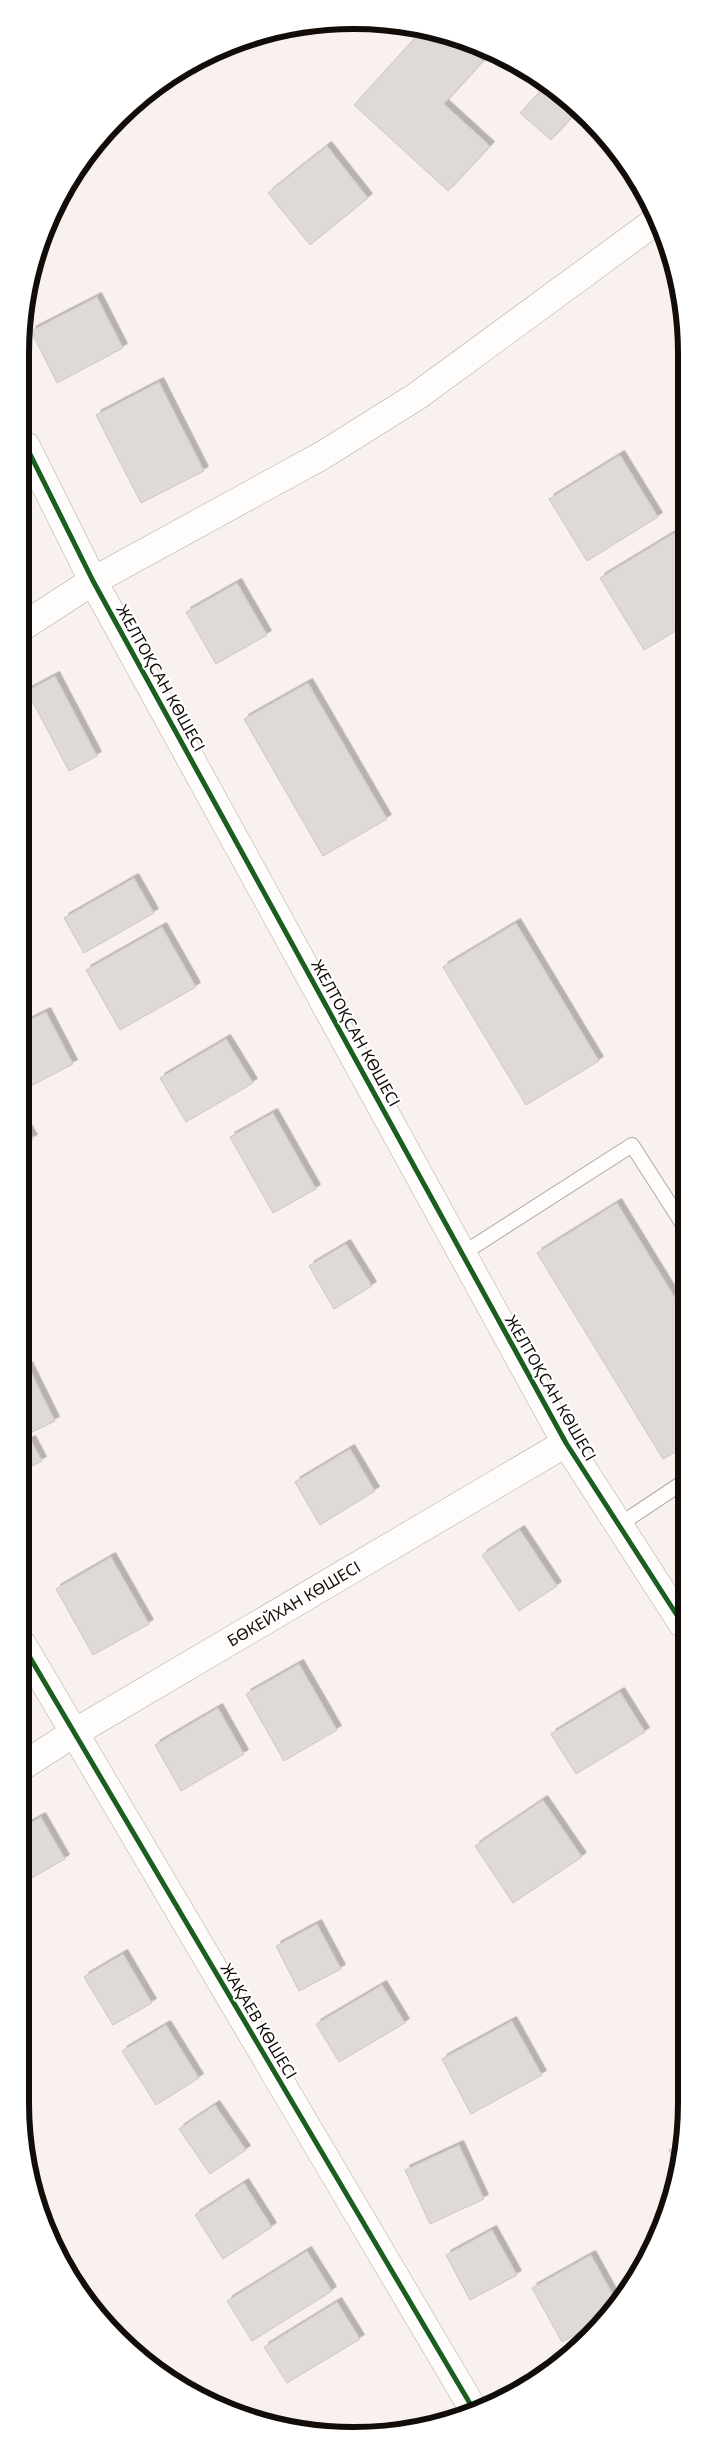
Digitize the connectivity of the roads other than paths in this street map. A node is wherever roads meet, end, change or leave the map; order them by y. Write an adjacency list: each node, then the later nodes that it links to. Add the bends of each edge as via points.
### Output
1 (652, 224): 3 (street, via 417,396 323,454)
2 (29, 452): 3 (street, ЖЕЛТОҚСАН КӨШЕСІ)
3 (93, 581): 4 (street); 6 (street, ЖЕЛТОҚСАН КӨШЕСІ)
4 (29, 622)
5 (678, 1217): 6 (lane, via 632,1145)
6 (462, 1254): 7 (street, ЖЕЛТОҚСАН КӨШЕСІ)
7 (566, 1442): 9 (street, ЖЕЛТОҚСАН КӨШЕСІ); 12 (street, БӨКЕЙХАН КӨШЕСІ)
8 (678, 1485): 9 (lane)
9 (619, 1525): 10 (street, ЖЕЛТОҚСАН КӨШЕСІ)
10 (678, 1617)
11 (29, 1656): 12 (street, ЖАҚАЕВ КӨШЕСІ)
12 (74, 1733): 13 (street, БӨКЕЙХАН КӨШЕСІ); 14 (street, ЖАҚАЕВ КӨШЕСІ)
13 (29, 1762)
14 (471, 2405)

